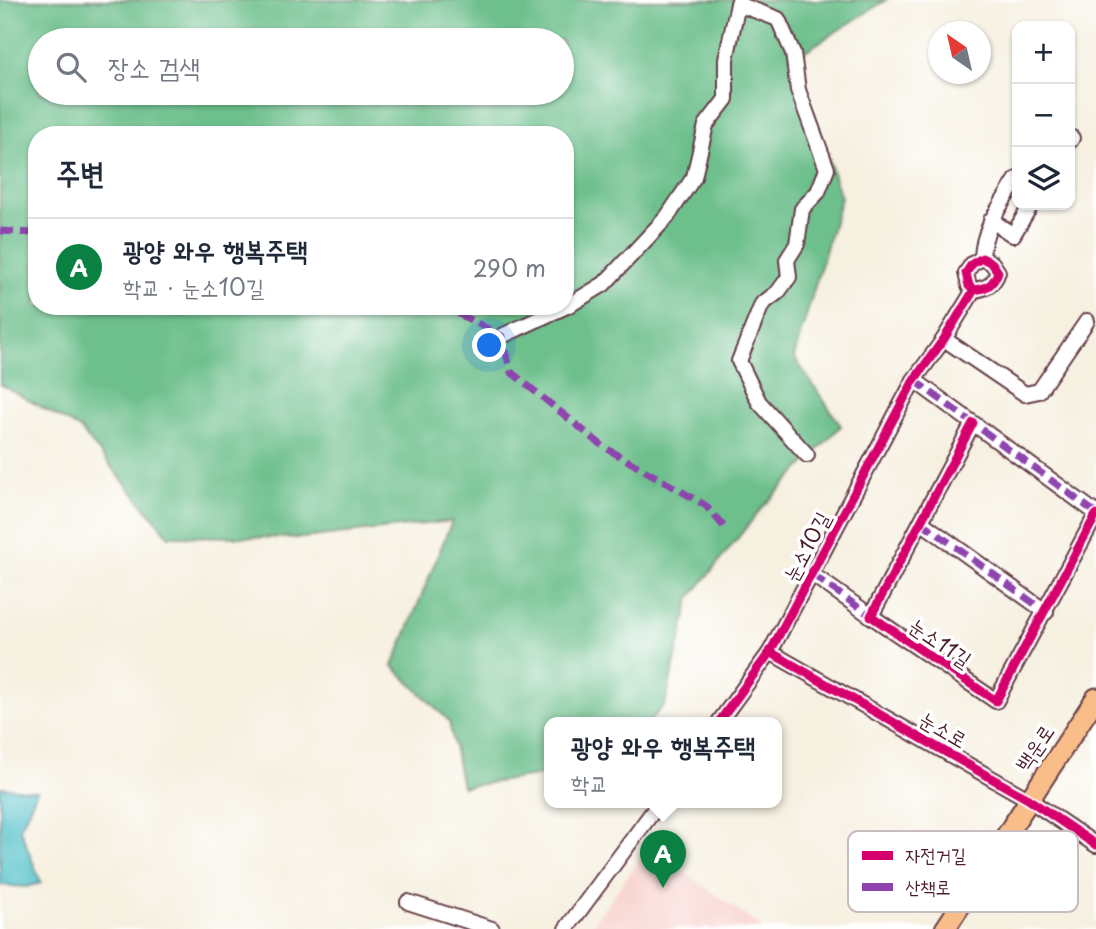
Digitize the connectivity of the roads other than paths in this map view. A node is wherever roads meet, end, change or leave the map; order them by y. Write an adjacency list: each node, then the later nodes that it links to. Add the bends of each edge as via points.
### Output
1 (738, 2): 7 (street, via 726,59 726,99 706,125 694,177 667,217 604,284); 14 (street, via 778,19 793,53 798,90 827,170 818,192 802,209 797,244 787,260 789,277 762,304 739,361 759,402)
2 (1012, 186): 4 (street)
3 (1028, 210): 4 (street, via 1013,235)
4 (991, 220): 5 (street)
5 (982, 258): 6 (street, via 967,273); 6 (street, via 998,272 993,283)
6 (974, 290): 11 (street, 눈소10길)
7 (574, 302)
8 (547, 315): 10 (street)
9 (1087, 321): 11 (street, via 1038,391 1025,394)
10 (502, 336)
11 (944, 339): 12 (street, 눈소10길)
12 (914, 380): 13 (street); 17 (street, 눈소10길)
13 (973, 424): 15 (street); 16 (street)
14 (807, 455)
15 (1096, 514): 18 (street, 눈소11길)
16 (921, 522): 18 (street); 19 (street)
17 (813, 575): 19 (street); 20 (street, 눈소10길)
18 (1046, 612): 19 (street, 눈소11길, via 996,701)
19 (871, 616)
20 (770, 652): 22 (street, 눈소10길); 23 (street, 눈소로)
21 (1096, 698): 23 (main road, 백운로)
22 (723, 717)
23 (1028, 799): 25 (main road, 백운로); 26 (street, 눈소로)
24 (656, 808): 32 (street)
25 (1008, 831)
26 (1075, 831)
27 (1078, 833): 28 (street, 눈소로)
28 (1096, 845)
29 (408, 902): 31 (street)
30 (956, 912): 33 (main road, 백운로)
31 (492, 929)
32 (566, 929)
33 (945, 929)

